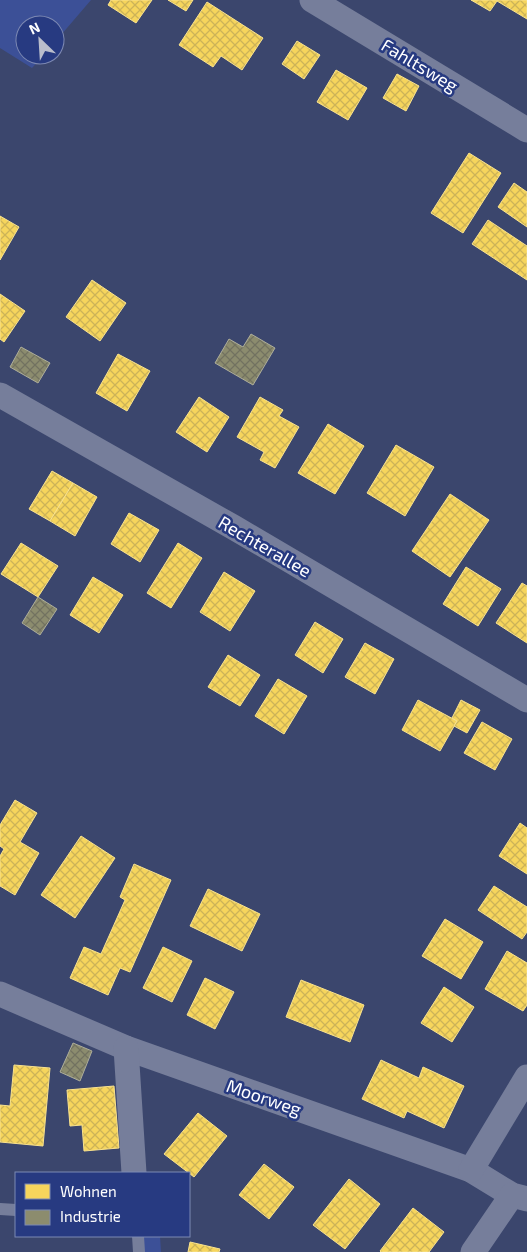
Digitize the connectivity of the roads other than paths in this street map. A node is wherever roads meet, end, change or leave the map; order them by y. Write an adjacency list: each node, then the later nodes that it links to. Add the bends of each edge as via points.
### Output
1 (312, 0): 2 (street, Fahltsweg)
2 (527, 130)
3 (0, 395): 4 (street, Rechterallee)
4 (527, 700)
5 (0, 994): 6 (street, Moorweg)
6 (126, 1048): 8 (street, Moorweg); 9 (street)
7 (527, 1077): 8 (street)
8 (471, 1170): 10 (street, Moorweg)
9 (134, 1172)
10 (519, 1197): 15 (street)
11 (0, 1209): 12 (lane)
12 (15, 1210)
13 (138, 1237): 14 (lane)
14 (140, 1252)
15 (472, 1252)

